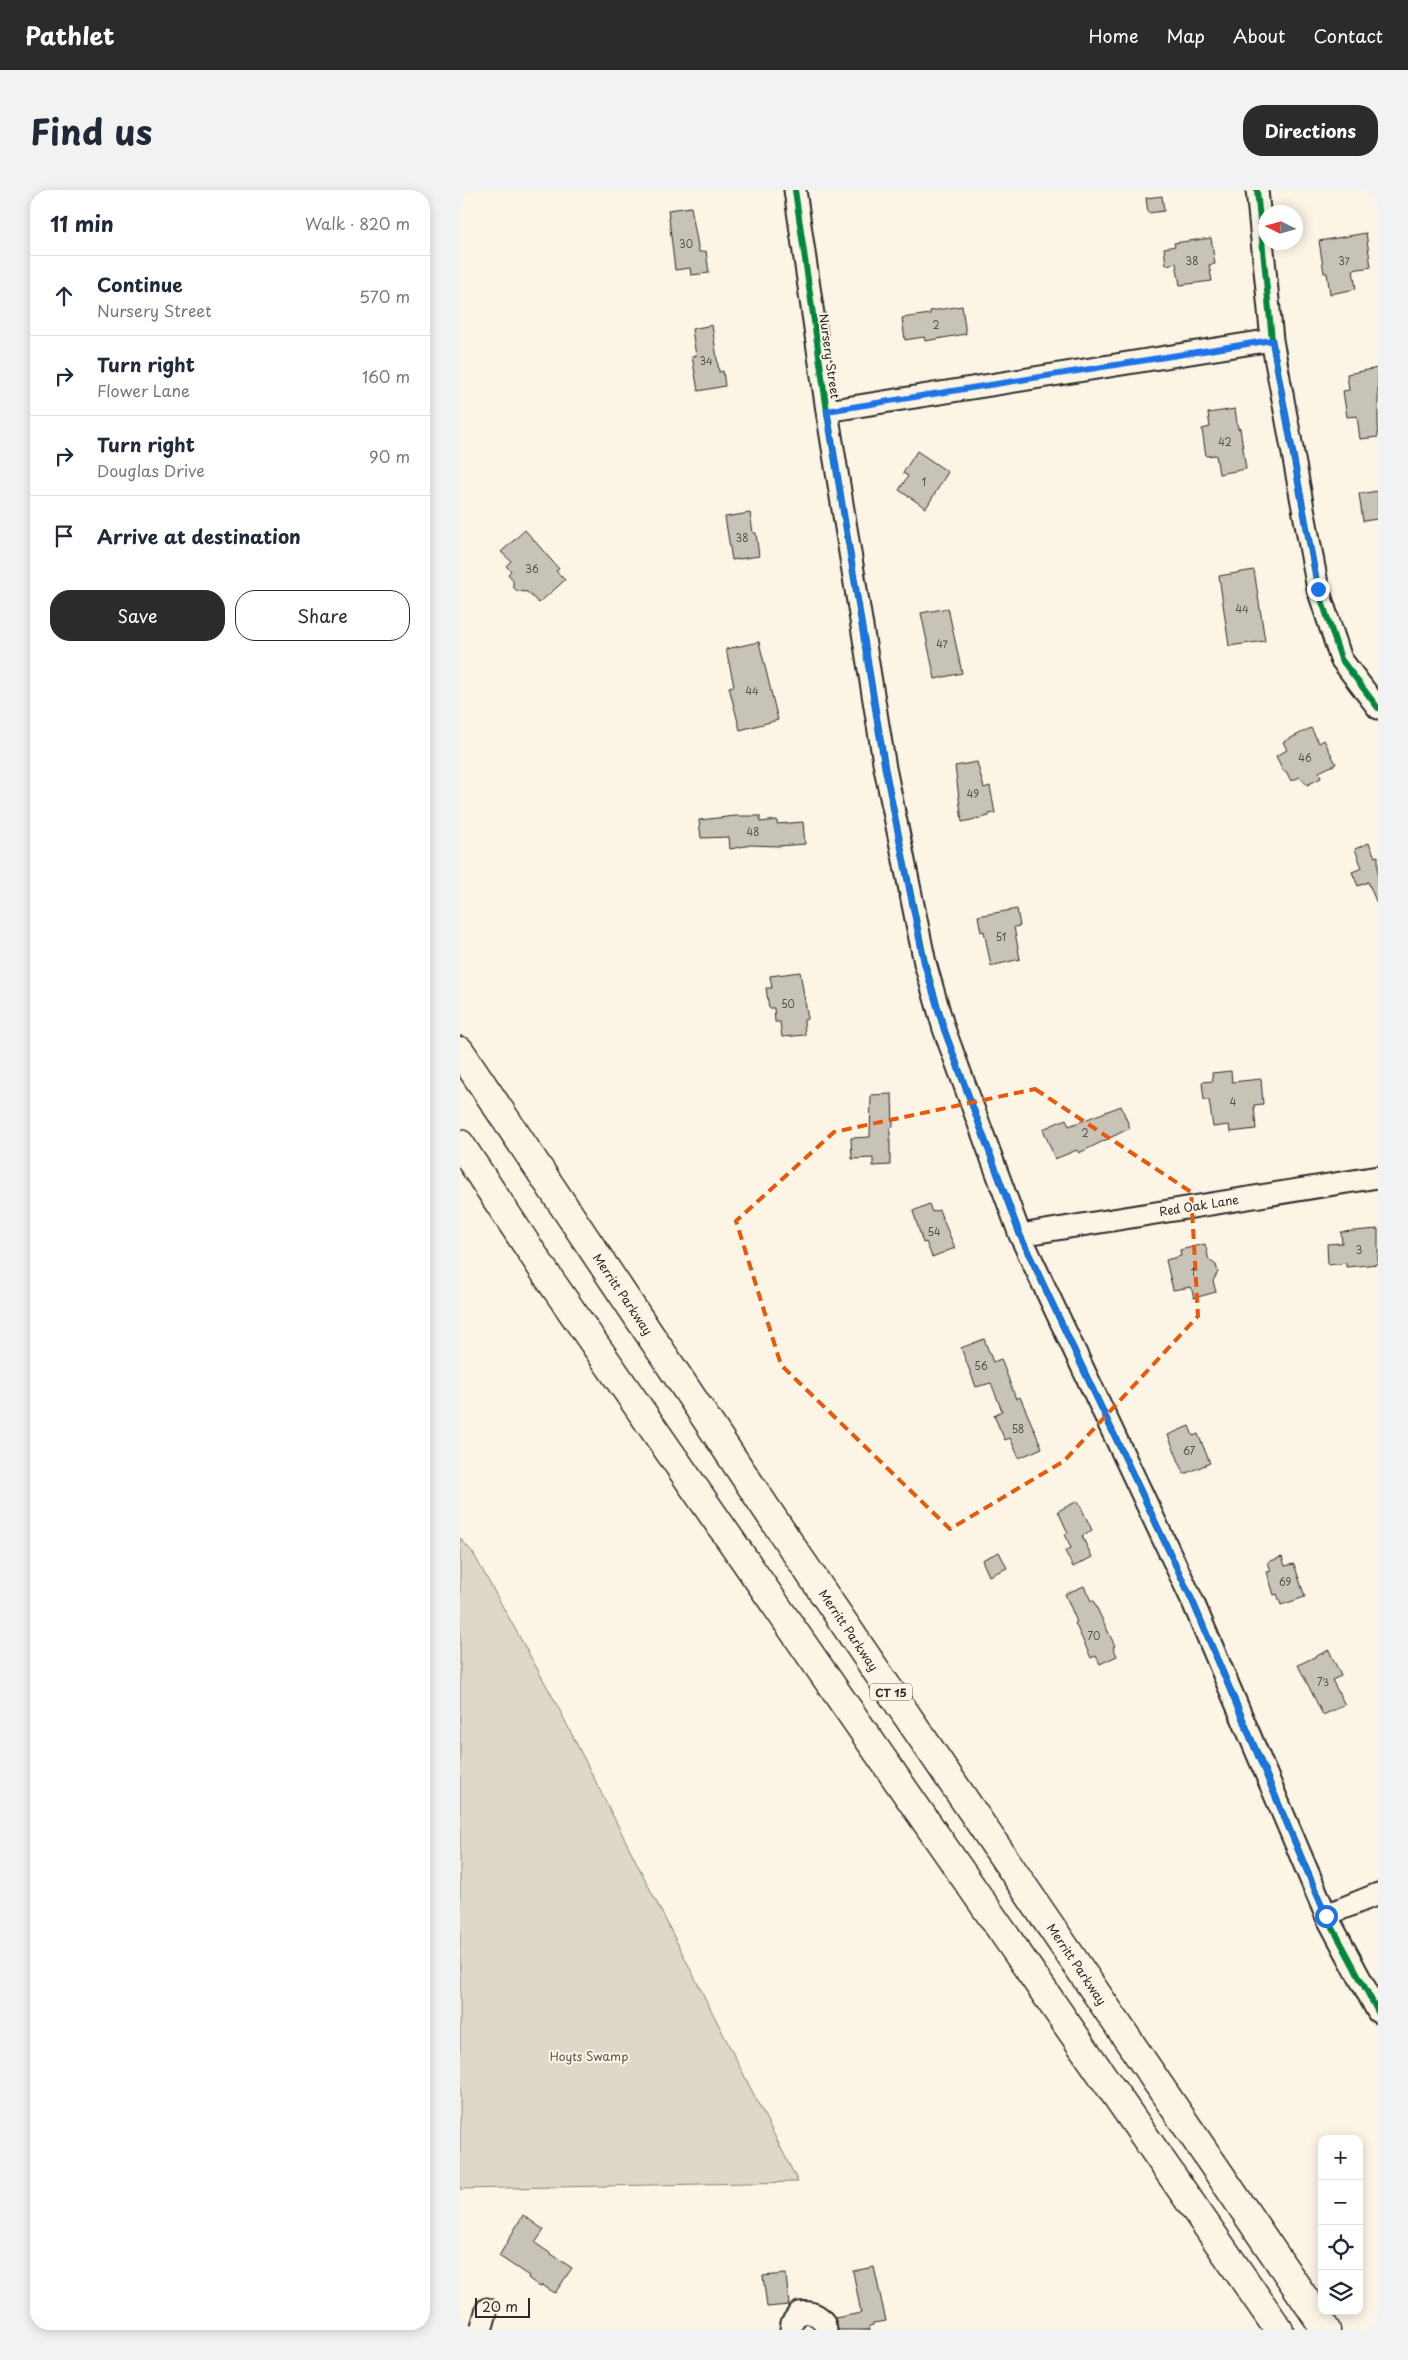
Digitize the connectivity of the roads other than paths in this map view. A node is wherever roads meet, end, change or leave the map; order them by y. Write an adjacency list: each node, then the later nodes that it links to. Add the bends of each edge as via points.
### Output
1 (795, 190): 4 (street, Nursery Street)
2 (1258, 190): 3 (street)
3 (1272, 340): 4 (street); 5 (street, via 1318,589 1341,659)
4 (827, 411): 9 (street, Nursery Street, via 885,768 924,963 944,1029)
5 (1378, 708)
6 (460, 1050): 18 (highway, Merritt Parkway / CT 15, via 789,1542)
7 (460, 1144): 17 (highway, via 548,1276)
8 (1378, 1177): 9 (street, Red Oak Lane)
9 (1020, 1235): 11 (street, Nursery Street, via 1193,1602)
10 (1378, 1894): 11 (street)
11 (1326, 1916): 12 (street, Nursery Street)
12 (1378, 2012)
13 (487, 2309): 14 (street)
14 (481, 2330)
15 (791, 2330): 16 (street, via 799,2313 808,2311 825,2323)
16 (826, 2330)
17 (1279, 2330)
18 (1326, 2330)

